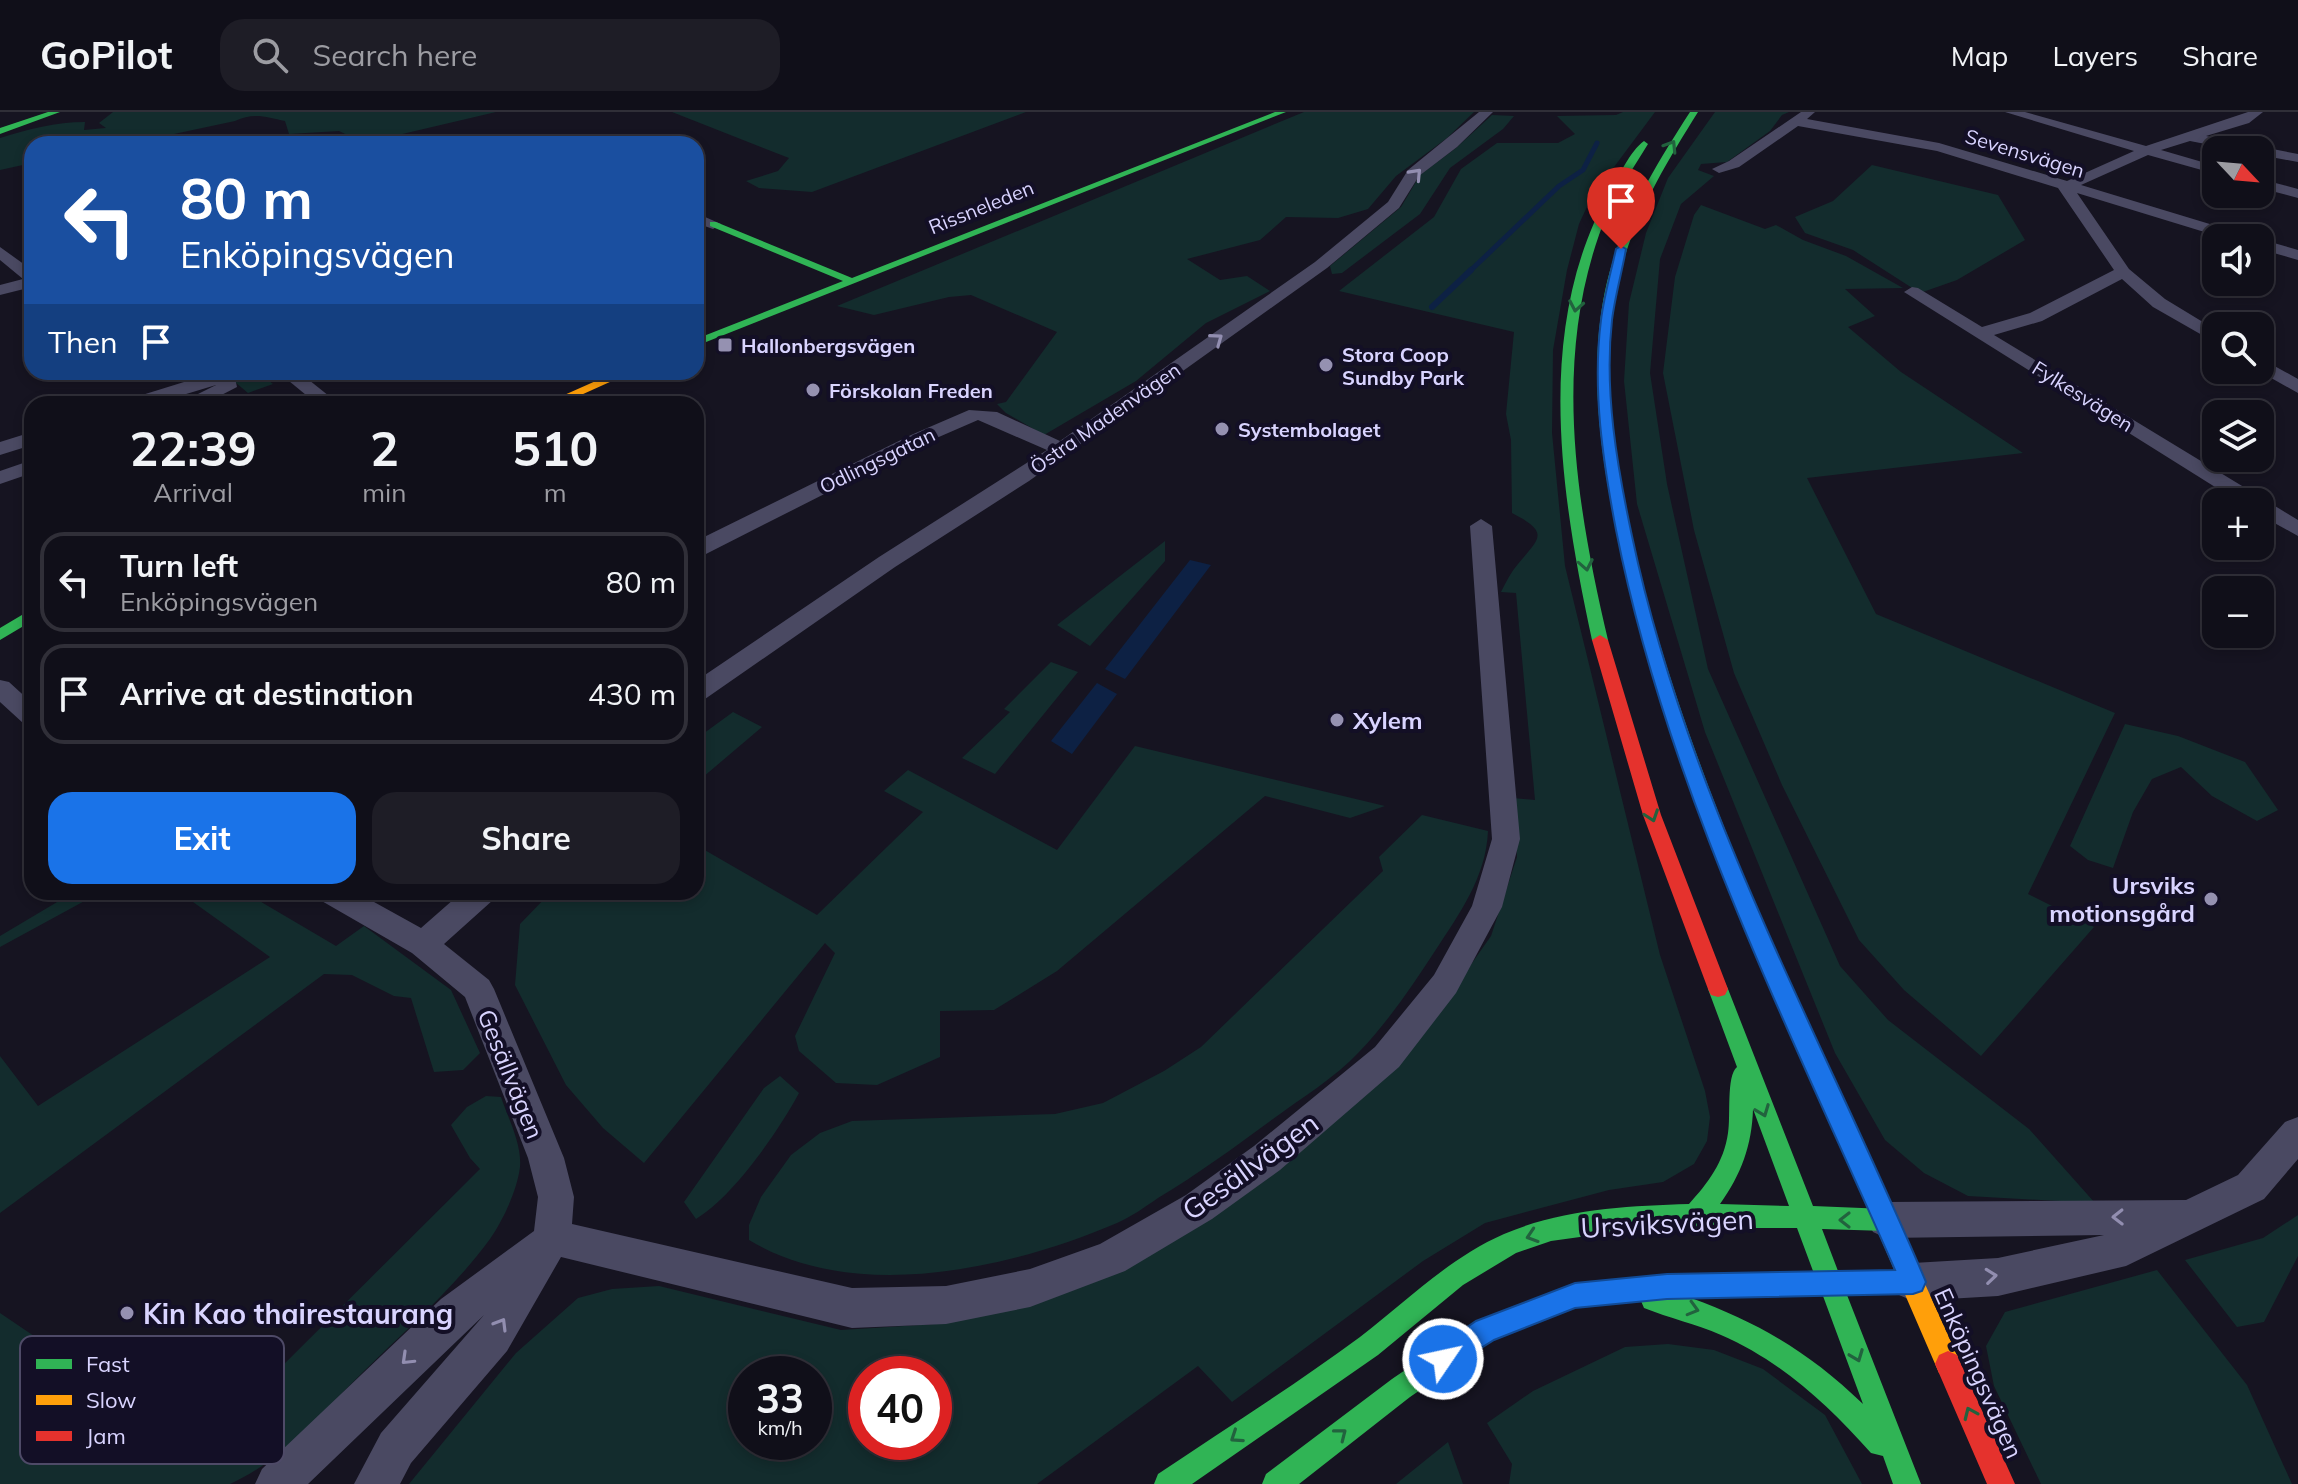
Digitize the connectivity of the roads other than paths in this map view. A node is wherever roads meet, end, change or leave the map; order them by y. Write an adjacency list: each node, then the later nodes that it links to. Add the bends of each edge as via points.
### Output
1 (56, 112): 10 (main road)
2 (1282, 112): 28 (main road, Rissneleden)
3 (1487, 112): 49 (street, Östra Madenvägen, one-way to 3, via 1321,265 1394,205 1413,173)
4 (1694, 112): 74 (main road, Enköpingsvägen, one-way to 4, via 1740,893 1672,716 1634,583 1613,480 1605,405 1606,321 1621,249 1649,181)
5 (1810, 112): 8 (street)
6 (2011, 112): 13 (street)
7 (2257, 112): 11 (street)
8 (1794, 121): 17 (street); 18 (street, Sevensvägen, via 1939,147)
9 (1657, 126): 69 (main road, one-way to 69, via 1614,192 1582,273 1569,368 1572,471 1590,587 1624,734)
10 (0, 131)
11 (2190, 137): 12 (street); 13 (street)
12 (2202, 139)
13 (2148, 150): 16 (street); 18 (street)
14 (2274, 153): 15 (street)
15 (2298, 158)
16 (2202, 166)
17 (1719, 169)
18 (2065, 187): 22 (street, Sevensvägen); 26 (street)
19 (2274, 187): 20 (street)
20 (2298, 194)
21 (704, 221): 28 (main road)
22 (2202, 227)
23 (2274, 248): 25 (street)
24 (0, 252): 27 (street)
25 (2298, 255)
26 (2123, 272): 32 (street); 33 (street, via 2036,317)
27 (24, 273)
28 (851, 281): 34 (main road, Rissneleden)
29 (24, 282): 30 (street)
30 (0, 290)
31 (1912, 292): 33 (street, Fylkesvägen)
32 (2202, 329)
33 (1982, 333): 52 (street, Fylkesvägen)
34 (704, 340)
35 (2274, 372): 40 (street)
36 (210, 380): 41 (street)
37 (218, 380): 42 (street, via 228,382 228,387)
38 (300, 380): 43 (street)
39 (607, 380): 44 (main road)
40 (2298, 387)
41 (159, 396)
42 (210, 396)
43 (319, 396)
44 (569, 396)
45 (0, 431): 46 (street)
46 (24, 432)
47 (24, 439): 48 (street)
48 (0, 449)
49 (1062, 449): 56 (street, Odlingsgatan, via 976,414); 62 (street, Östra Madenvägen)
50 (24, 469): 51 (street)
51 (0, 478)
52 (2231, 488)
53 (2274, 514): 55 (street)
54 (1481, 526): 75 (street, Gesällvägen, via 1506,839 1487,907 1445,984 1387,1057 1267,1158 1199,1207 1111,1258 1030,1288 946,1305 852,1308)
55 (2298, 529)
56 (704, 546)
57 (24, 608): 58 (main road)
58 (0, 615)
59 (24, 619): 60 (main road)
60 (0, 635)
61 (0, 688): 64 (street)
62 (704, 688)
63 (0, 703): 65 (street)
64 (24, 710)
65 (24, 713)
66 (345, 900): 68 (street, Gesällvägen)
67 (473, 900): 68 (street)
68 (423, 944): 75 (street, Gesällvägen, via 478,989 546,1158 556,1197)
69 (1739, 1051): 71 (main road, via 1741,1131 1734,1159 1724,1183); 73 (main road, one-way to 73)
70 (2298, 1133): 72 (street, Ursviksvägen, via 2251,1187)
71 (1694, 1216): 73 (main road, Ursviksvägen); 82 (main road, Ursviksvägen, one-way to 82, via 1534,1234 1487,1255 1370,1345)
72 (2196, 1216): 74 (street, Ursviksvägen, one-way to 74); 76 (street, Ursviksvägen, one-way to 72, via 1998,1277 2126,1248)
73 (1805, 1220): 74 (main road, Ursviksvägen, one-way to 73); 77 (main road)
74 (1886, 1220): 76 (main road, Enköpingsvägen)
75 (552, 1237): 80 (street, one-way to 80, via 455,1313); 81 (street, Gesällvägen, one-way to 75, via 396,1448 493,1337)
76 (1913, 1282): 77 (main road, Ursviksvägen); 85 (main road, Enköpingsvägen, one-way to 76)
77 (1829, 1284): 78 (main road, Ursviksvägen); 79 (main road, one-way to 79)
78 (1617, 1290): 79 (main road, one-way to 79, via 1708,1314 1801,1361 1848,1404); 83 (main road, Ursviksvägen, one-way to 78, via 1486,1330 1575,1295)
79 (1899, 1464): 84 (main road)
80 (277, 1484)
81 (376, 1484)
82 (1168, 1484)
83 (1276, 1484)
84 (1907, 1484)
85 (2001, 1484)

